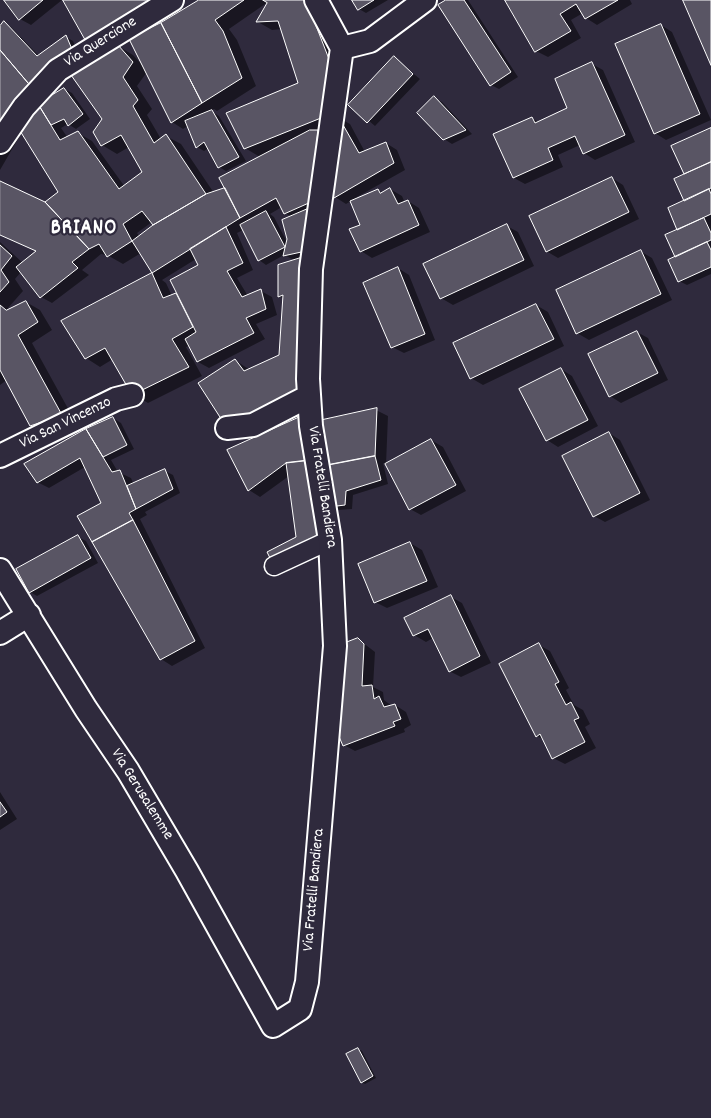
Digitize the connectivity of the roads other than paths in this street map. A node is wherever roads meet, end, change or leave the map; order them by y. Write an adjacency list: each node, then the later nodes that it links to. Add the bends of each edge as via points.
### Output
1 (172, 0): 5 (street, Via Quercione, via 58,70 24,107)
2 (316, 0): 4 (street)
3 (425, 0): 4 (street, via 370,41)
4 (342, 48): 7 (street, Via Fratelli Bandiera, via 311,269)
5 (0, 142)
6 (132, 395): 9 (street, Via San Vincenzo, via 116,398)
7 (309, 396): 8 (street, via 253,425); 10 (street, Via Fratelli Bandiera)
8 (227, 428)
9 (0, 456)
10 (330, 540): 11 (street); 15 (street, Via Fratelli Bandiera, via 335,646 307,982 300,1009)
11 (274, 566)
12 (0, 570): 13 (street, Via Gerusalemme)
13 (29, 615): 14 (street); 15 (street, Via Gerusalemme, via 133,780)
14 (0, 633)
15 (273, 1026)

